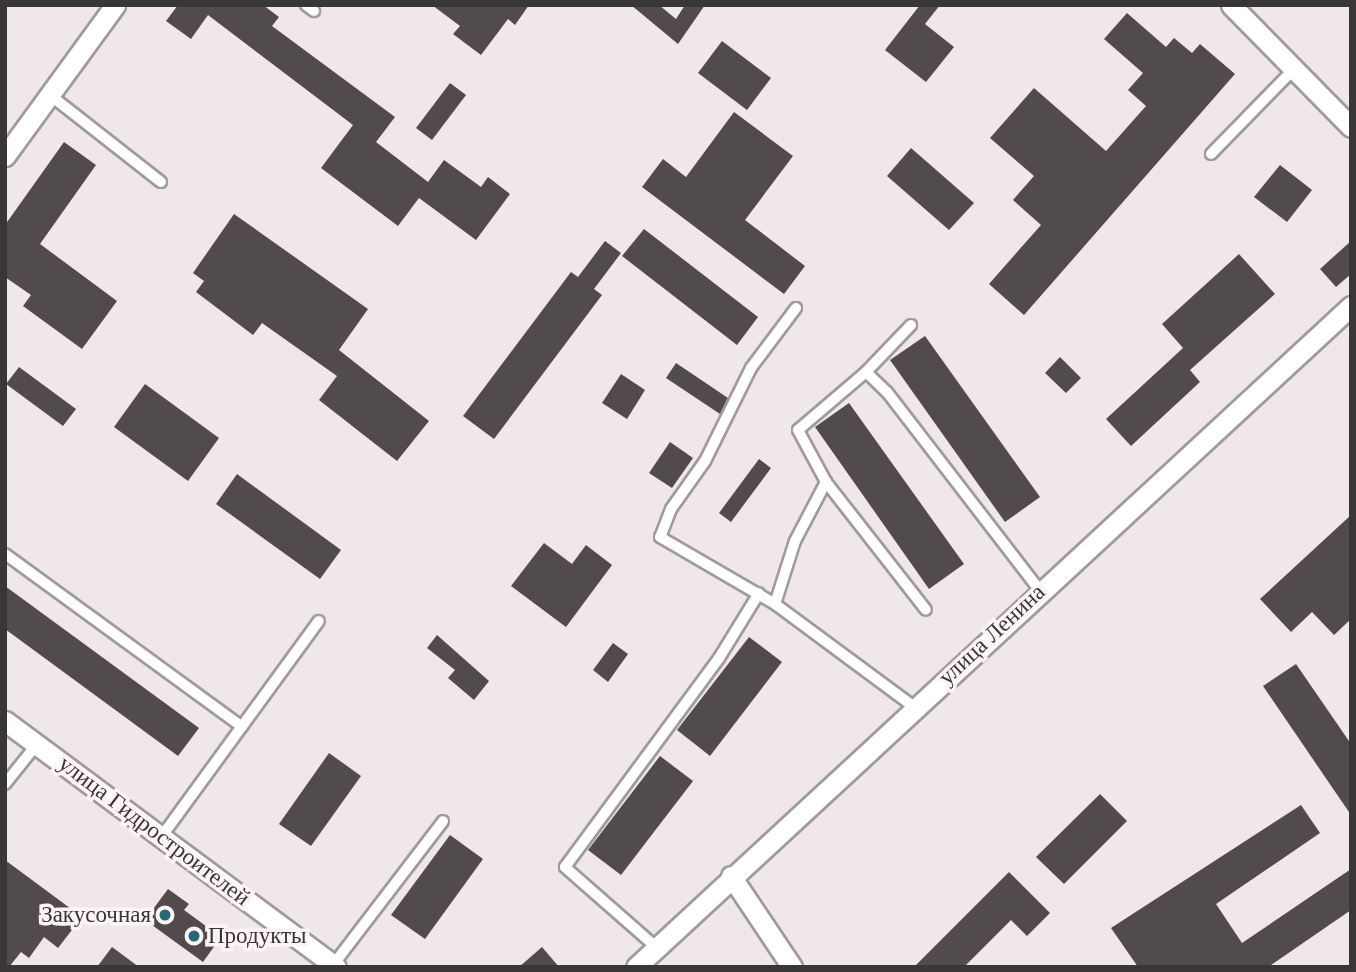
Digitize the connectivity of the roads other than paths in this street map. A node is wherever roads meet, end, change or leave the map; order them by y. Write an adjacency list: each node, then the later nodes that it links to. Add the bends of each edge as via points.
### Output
1 (115, 5): 4 (street)
2 (1231, 5): 3 (street)
3 (1294, 69): 5 (street); 6 (lane)
4 (50, 95): 7 (street); 8 (lane)
5 (1351, 127)
6 (1211, 154)
7 (5, 156)
8 (161, 182)
9 (1351, 306): 15 (street, улица Ленина)
10 (796, 309): 16 (lane, via 751,368 705,461 671,509 660,537)
11 (911, 325): 12 (lane)
12 (866, 372): 13 (lane, via 798,430); 15 (lane, via 887,392)
13 (826, 482): 17 (lane, via 795,541); 18 (lane)
14 (5, 554): 22 (lane)
15 (1040, 591): 20 (street, улица Ленина)
16 (759, 593): 17 (lane); 28 (lane, via 719,658 565,867)
17 (775, 604): 20 (lane)
18 (926, 610)
19 (318, 621): 22 (lane)
20 (914, 707): 27 (street, улица Ленина)
21 (5, 721): 23 (street, улица Гидростроителей)
22 (242, 727): 26 (lane)
23 (37, 744): 24 (lane); 26 (street, улица Гидростроителей)
24 (5, 784)
25 (443, 821): 29 (lane)
26 (162, 836): 29 (street, улица Гидростроителей)
27 (731, 876): 28 (street, улица Ленина); 31 (street)
28 (656, 947): 30 (street, улица Ленина)
29 (335, 966)
30 (636, 967)
31 (792, 967)

